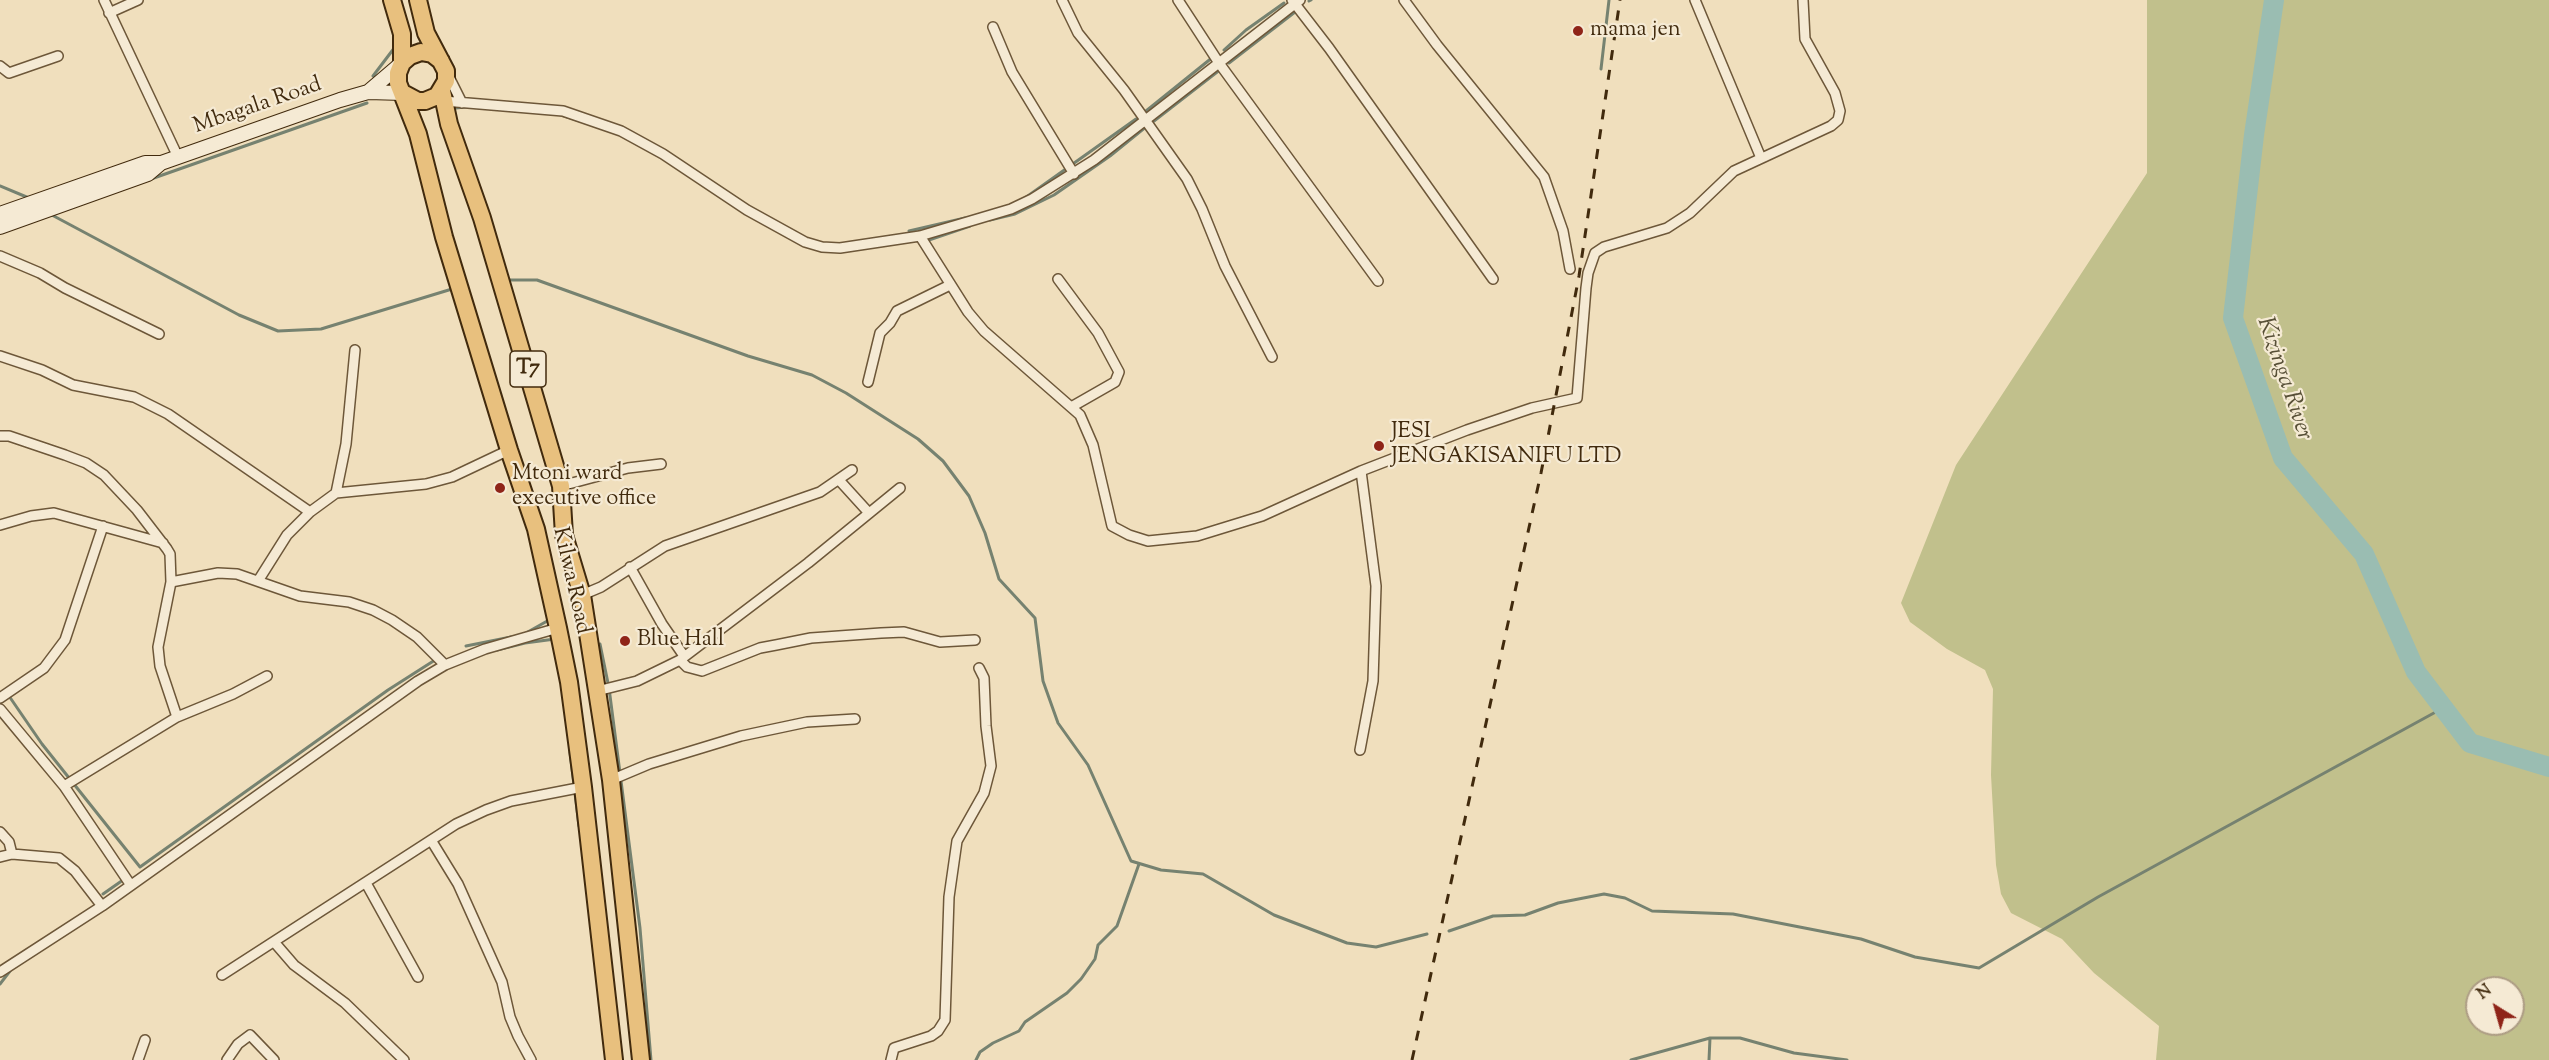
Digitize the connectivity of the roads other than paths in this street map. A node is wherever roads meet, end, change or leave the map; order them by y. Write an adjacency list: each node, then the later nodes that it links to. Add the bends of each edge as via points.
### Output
1 (104, 0): 11 (street)
2 (138, 0): 11 (street)
3 (392, 0): 14 (highway, T7, via 402,34)
4 (418, 0): 17 (highway, via 426,33)
5 (1062, 0): 22 (street, via 1078,33)
6 (1178, 0): 15 (street)
7 (1404, 0): 31 (street, via 1545,177 1563,231)
8 (1695, 0): 24 (street)
9 (1803, 0): 24 (street, via 1805,39 1835,93 1840,116 1831,126)
10 (1296, 1): 15 (street); 33 (street)
11 (109, 13): 23 (street)
12 (993, 27): 26 (street, via 1012,72)
13 (58, 56): 16 (street, via 9,73)
14 (402, 63): 17 (highway, via 421,52 432,54); 18 (street, Mbagala Road); 19 (highway, T7, via 398,83)
15 (1219, 63): 22 (street); 34 (street)
16 (0, 66)
17 (443, 66): 20 (highway, T7); 21 (street)
18 (368, 92): 19 (street, Mbagala Road); 23 (street, Mbagala Road)
19 (403, 93): 20 (highway, via 418,101); 43 (highway, Kilwa Road / T7)
20 (443, 96): 21 (street); 48 (highway, Kilwa Road / T7)
21 (462, 103): 29 (street, via 563,111 621,130 747,210 805,242 822,247 840,248)
22 (1145, 120): 26 (street); 39 (street, via 1187,179 1224,266)
23 (178, 157): 25 (street, Mbagala Road)
24 (1761, 158): 46 (street, via 1734,171 1690,213 1667,228 1595,253 1586,288 1577,398 1510,415)
25 (161, 163): 27 (street, Mbagala Road, via 145,163); 28 (street, Mbagala Road, via 148,174)
26 (1074, 174): 29 (street, via 1011,209)
27 (0, 214)
28 (0, 226)
29 (920, 236): 35 (street)
30 (0, 256): 36 (street)
31 (1570, 269)
32 (1058, 279): 41 (street, via 1098,333 1119,372 1115,382)
33 (1493, 279)
34 (1378, 281)
35 (950, 285): 40 (street, via 897,310 880,333); 41 (street, via 996,343)
36 (159, 334)
37 (355, 350): 50 (street, via 346,444)
38 (0, 356): 51 (street, via 73,385 134,397 168,414)
39 (1272, 357)
40 (868, 382)
41 (1072, 406): 46 (street, via 1093,445 1112,526 1148,541 1197,536 1262,516)
42 (0, 436): 55 (street, via 86,463 111,482)
43 (509, 450): 50 (street, via 452,477 426,484); 60 (highway, Kilwa Road / T7, via 536,530)
44 (661, 464): 48 (street, via 628,468)
45 (852, 470): 47 (street)
46 (1361, 471): 71 (street, via 1376,585 1373,681)
47 (839, 480): 52 (street); 56 (street, via 799,500 680,539)
48 (561, 486): 59 (highway, Kilwa Road / T7, via 564,535)
49 (900, 488): 52 (street)
50 (336, 493): 51 (street)
51 (310, 512): 57 (street, via 287,535)
52 (869, 513): 62 (street)
53 (0, 525): 54 (street, via 54,513)
54 (103, 526): 55 (street); 67 (street, via 66,640 44,668)
55 (163, 543): 58 (street, via 170,554)
56 (630, 567): 59 (street); 62 (street)
57 (258, 581): 58 (street, via 218,573); 63 (street, via 300,596 349,602 373,610 417,637)
58 (171, 582): 69 (street, via 158,647 160,666)
59 (582, 595): 66 (highway, Kilwa Road / T7)
60 (558, 628): 63 (street); 74 (highway, Kilwa Road / T7)
61 (975, 640): 62 (street, via 940,642 904,632 811,638 760,648 702,671 687,667)
62 (682, 658): 66 (street, via 637,681)
63 (445, 665): 80 (street, via 390,699)
64 (979, 668): 94 (street, via 984,678 992,766 984,793 957,841 949,897 945,1020 931,1036 894,1048)
65 (267, 676): 69 (street)
66 (597, 691): 72 (highway, Kilwa Road / T7)
67 (0, 698)
68 (0, 708): 73 (street)
69 (177, 717): 73 (street)
70 (855, 719): 72 (street, via 807,722 741,736)
71 (1359, 750)
72 (611, 780): 93 (highway, Kilwa Road / T7)
73 (64, 786): 80 (street)
74 (583, 787): 76 (street, via 511,801); 92 (highway, Kilwa Road / T7)
75 (0, 832): 77 (street, via 9,842)
76 (431, 840): 79 (street); 91 (street, via 458,884 502,982 510,1017)
77 (12, 854): 78 (street); 81 (street, via 58,858 75,871)
78 (0, 857)
79 (366, 883): 82 (street); 85 (street)
80 (130, 884): 81 (street)
81 (102, 906): 83 (street)
82 (275, 943): 84 (street); 90 (street, via 294,965 345,1003)
83 (0, 972)
84 (222, 975)
85 (418, 977)
86 (145, 1040): 87 (street)
87 (138, 1060)
88 (226, 1060): 89 (street, via 250,1035)
89 (274, 1060)
90 (404, 1060)
91 (531, 1060)
92 (614, 1060)
93 (641, 1060)
94 (891, 1060)

